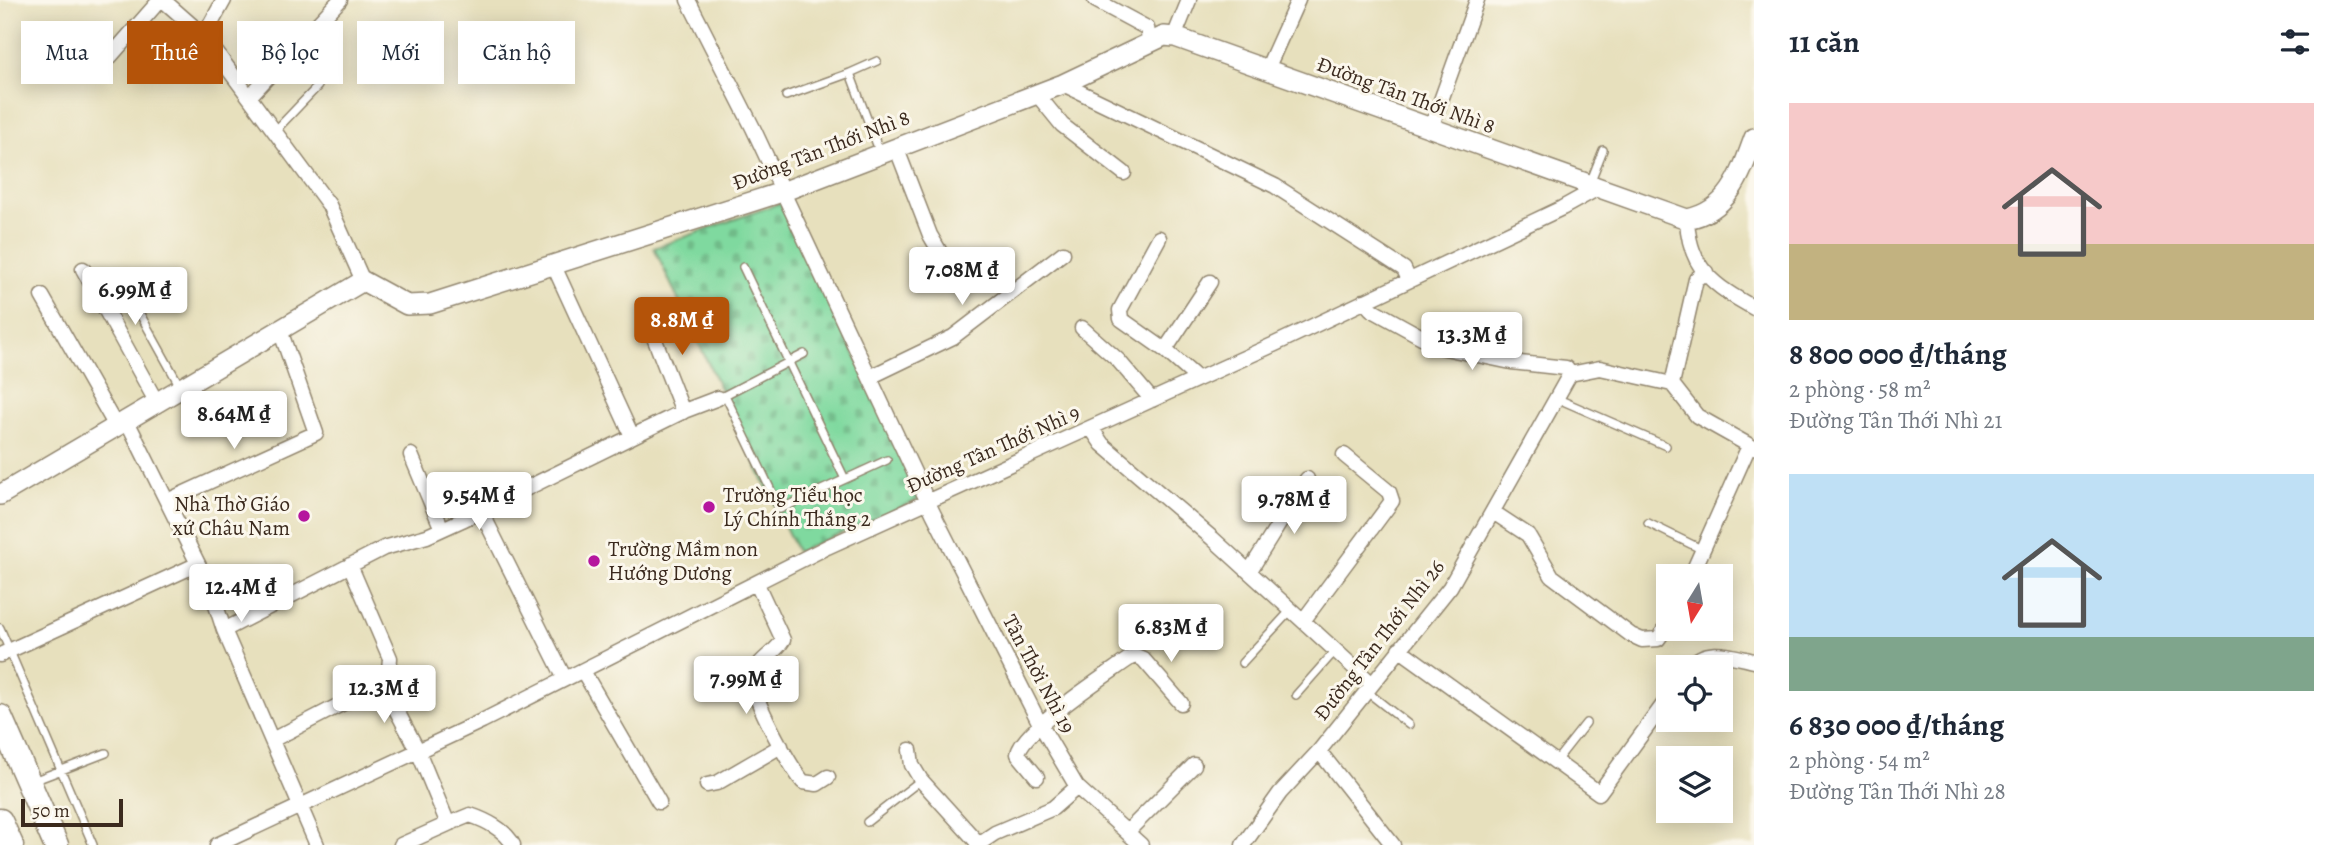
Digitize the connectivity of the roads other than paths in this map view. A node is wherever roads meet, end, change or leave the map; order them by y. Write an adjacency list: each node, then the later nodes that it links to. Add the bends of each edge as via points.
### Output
1 (161, 0): 9 (street); 13 (street)
2 (224, 0): 10 (street)
3 (340, 0): 21 (street)
4 (688, 0): 30 (street, Tân Thời Nhì 19)
5 (1096, 0): 12 (street, via 1147,28)
6 (1189, 0): 11 (street)
7 (1298, 0): 16 (street)
8 (1477, 0): 23 (street)
9 (186, 21)
10 (212, 21)
11 (1174, 37): 12 (street, Đường Tân Thới Nhì 8); 16 (street, Đường Tân Thới Nhì 8)
12 (1150, 43): 18 (street, Đường Tân Thới Nhì 8)
13 (113, 54)
14 (223, 61): 21 (street)
15 (877, 61): 17 (lane)
16 (1267, 69): 23 (street, Đường Tân Thới Nhì 8)
17 (850, 73): 22 (lane); 26 (lane)
18 (1063, 84): 20 (street, Đường Tân Thới Nhì 8); 39 (street, via 1275,186 1404,269)
19 (318, 86): 24 (lane)
20 (1036, 93): 26 (street, Đường Tân Thới Nhì 8); 28 (street, via 1062,125)
21 (250, 96): 24 (street)
22 (786, 96)
23 (1431, 128): 29 (street, Đường Tân Thới Nhì 8)
24 (275, 131): 40 (street, via 329,205)
25 (1754, 140): 31 (street, via 1734,189 1708,212)
26 (888, 150): 30 (street, Đường Tân Thới Nhì 8); 34 (street)
27 (1603, 150): 29 (lane)
28 (1125, 173)
29 (1595, 185): 31 (street, Đường Tân Thới Nhì 8); 39 (street, Đường Tân Thới Nhì 9)
30 (782, 192): 35 (street, Đường Tân Thới Nhì 8); 53 (street, Tân Thời Nhì 19)
31 (1687, 219): 38 (street, via 1688,244)
32 (1159, 238): 49 (street, via 1120,310 1125,324)
33 (1063, 253): 53 (street, via 953,337)
34 (944, 259)
35 (553, 264): 40 (street, Đường Tân Thới Nhì 8, via 412,306); 64 (street)
36 (743, 267): 51 (lane)
37 (83, 269): 60 (street)
38 (1706, 272): 45 (street, via 1715,286); 55 (street, via 1696,279)
39 (1409, 280): 44 (street, Đường Tân Thới Nhì 9)
40 (363, 281): 48 (street)
41 (1210, 282): 49 (street)
42 (125, 287): 56 (lane)
43 (42, 296): 62 (street)
44 (1364, 301): 52 (street, via 1440,347 1566,368); 54 (street, Đường Tân Thới Nhì 9)
45 (1754, 308)
46 (646, 317): 61 (street)
47 (1082, 328): 59 (street)
48 (280, 330): 56 (street); 73 (street, via 316,433)
49 (1165, 350): 54 (street)
50 (804, 354): 51 (lane)
51 (789, 361): 57 (lane); 70 (lane)
52 (1570, 374): 55 (street, via 1600,368); 58 (street, Đường Tân Thới Nhì 26)
53 (870, 377): 74 (street, Tân Thời Nhì 19)
54 (1198, 379): 59 (street, Đường Tân Thới Nhì 9)
55 (1672, 384): 66 (street, via 1697,416)
56 (181, 388): 60 (street)
57 (721, 397): 61 (street); 70 (lane, via 777,508)
58 (1556, 398): 65 (lane); 76 (street, Đường Tân Thới Nhì 26)
59 (1152, 400): 63 (street, Đường Tân Thới Nhì 9)
60 (158, 403): 62 (street)
61 (683, 412): 64 (street)
62 (122, 424): 72 (street); 73 (street)
63 (1091, 428): 74 (street, Đường Tân Thới Nhì 9); 83 (street, via 1102,444)
64 (632, 436): 75 (street)
65 (1666, 446)
66 (1751, 447): 79 (street)
67 (411, 455): 78 (street)
68 (1344, 455): 86 (street, via 1389,492 1392,501)
69 (887, 460): 70 (lane)
70 (844, 477)
71 (1307, 479): 83 (street)
72 (0, 495)
73 (167, 501): 80 (street)
74 (929, 502): 84 (street, Đường Tân Thới Nhì 9); 105 (street, Tân Thời Nhì 19)
75 (481, 511): 78 (street); 97 (street)
76 (1493, 512): 89 (street, via 1528,535 1552,576 1631,635); 90 (street, Đường Tân Thới Nhì 26, via 1450,587)
77 (1648, 523): 79 (lane)
78 (442, 529): 82 (street)
79 (1704, 550): 81 (street)
80 (198, 564): 88 (street); 92 (street)
81 (1697, 564)
82 (350, 565): 88 (street); 98 (street, via 390,658)
83 (1249, 572): 85 (street)
84 (757, 584): 96 (street, Đường Tân Thới Nhì 9); 108 (street, via 783,640 758,665 752,680)
85 (1291, 610): 86 (street); 95 (lane)
86 (1303, 621): 91 (street)
87 (0, 628): 92 (lane)
88 (224, 630): 107 (street)
89 (1656, 640)
90 (1399, 649): 99 (street, Đường Tân Thới Nhì 26); 114 (street)
91 (1335, 651): 99 (street); 100 (lane)
92 (5, 653): 116 (lane)
93 (1733, 656): 94 (street)
94 (1754, 661)
95 (1242, 663)
96 (583, 671): 97 (street, Đường Tân Thới Nhì 9); 123 (street)
97 (565, 679): 110 (street, Đường Tân Thới Nhì 9)
98 (382, 683): 107 (street); 110 (street)
99 (1368, 687): 106 (lane); 111 (street, Đường Tân Thới Nhì 26)
100 (1296, 695)
101 (1181, 703): 105 (street, via 1136,656)
102 (1656, 715): 114 (street, via 1600,793)
103 (0, 717): 120 (highway)
104 (1586, 723): 114 (lane)
105 (1040, 724): 118 (street, via 1018,750); 122 (street, Tân Thời Nhì 19)
106 (1409, 725)
107 (272, 740): 124 (street)
108 (781, 746): 117 (street, via 803,782 817,784); 121 (street)
109 (909, 750): 119 (street)
110 (418, 751): 124 (street, Đường Tân Thới Nhì 9); 127 (street)
111 (1319, 751): 139 (street, Đường Tân Thới Nhì 26, via 1280,793); 140 (street)
112 (106, 753): 116 (lane)
113 (0, 756): 131 (highway)
114 (1556, 761)
115 (1194, 765): 128 (street)
116 (63, 769): 120 (lane); 133 (lane)
117 (828, 777)
118 (1037, 778)
119 (921, 780): 126 (lane); 129 (street)
120 (29, 782): 132 (highway)
121 (707, 785)
122 (1077, 787): 128 (street, Tân Thời Nhì 19); 129 (street, via 1053,808)
123 (659, 802)
124 (300, 804): 134 (street, Đường Tân Thới Nhì 9); 135 (street)
125 (0, 821): 130 (highway)
126 (867, 821)
127 (448, 824): 136 (street); 137 (street, via 470,815 486,821)
128 (1127, 832): 138 (street, Tân Thời Nhì 19)
129 (978, 844)
130 (11, 845)
131 (39, 845)
132 (56, 845)
133 (93, 845)
134 (217, 845)
135 (317, 845)
136 (401, 845)
137 (513, 845)
138 (1141, 845)
139 (1243, 845)
140 (1393, 845)

